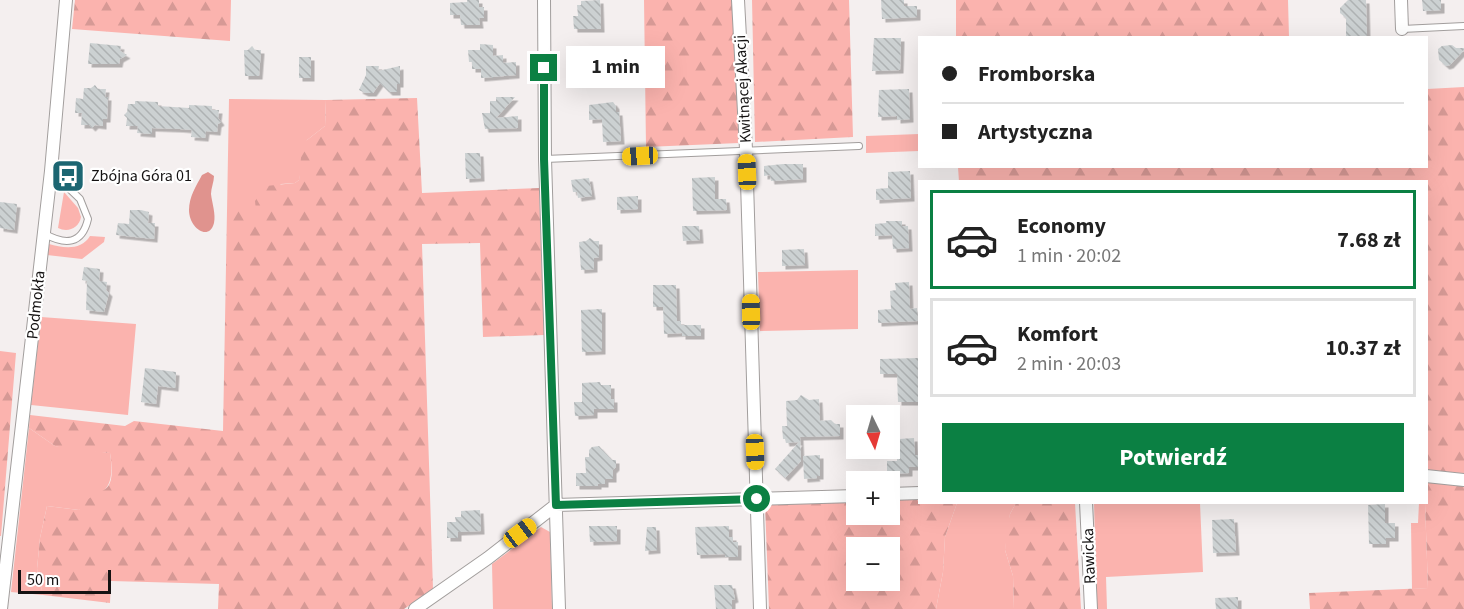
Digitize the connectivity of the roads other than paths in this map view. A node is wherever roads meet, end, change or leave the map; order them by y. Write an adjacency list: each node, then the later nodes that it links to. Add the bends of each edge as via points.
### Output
1 (66, 0): 10 (street, Podmokła)
2 (544, 0): 9 (street)
3 (738, 0): 8 (street, Kwitnącej Akacji)
4 (1401, 0): 6 (street)
5 (1464, 26): 6 (lane)
6 (1402, 29)
7 (859, 146): 8 (lane)
8 (746, 149): 9 (lane); 17 (street, Kwitnącej Akacji)
9 (544, 159): 19 (street)
10 (51, 171): 11 (street, Podmokła); 11 (lane, via 80,199 88,219 84,231 72,240 65,242)
11 (44, 233): 20 (street, Podmokła)
12 (1428, 476): 13 (street)
13 (1464, 480)
14 (918, 494): 15 (street)
15 (900, 495)
16 (846, 496): 17 (street)
17 (757, 499): 19 (street); 23 (street, Kwitnącej Akacji)
18 (1086, 504): 24 (street, Rawicka)
19 (556, 505): 21 (street); 22 (street)
20 (1, 609)
21 (415, 609)
22 (559, 609)
23 (760, 609)
24 (1091, 609)

